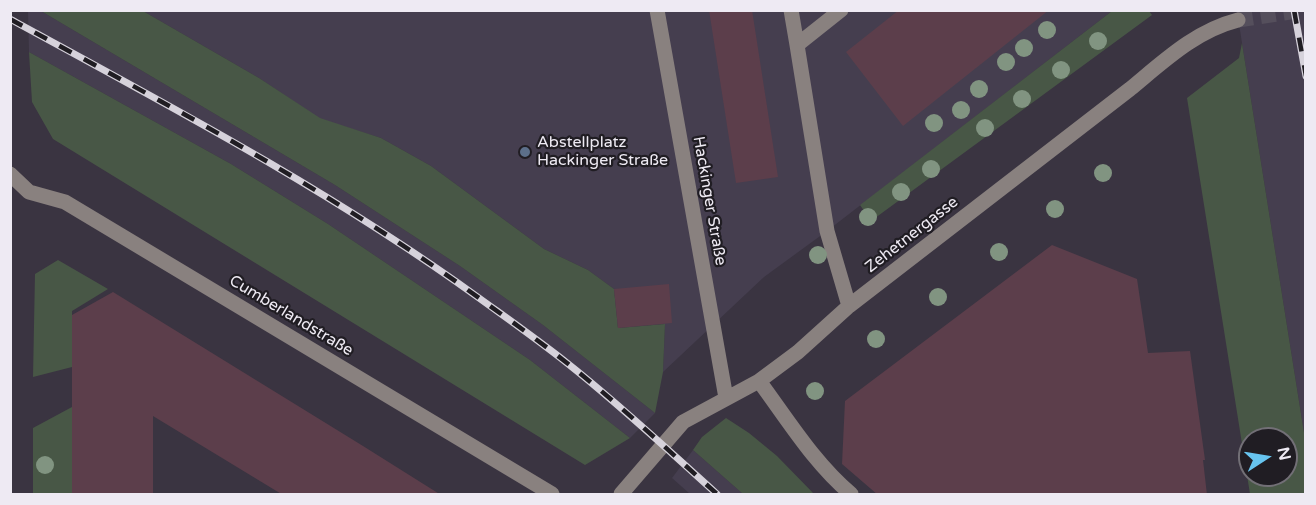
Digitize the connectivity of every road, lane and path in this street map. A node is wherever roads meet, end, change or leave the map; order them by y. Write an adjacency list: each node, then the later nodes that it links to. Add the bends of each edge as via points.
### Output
1 (657, 10): 9 (street, Hackinger Straße)
2 (791, 10): 5 (street)
3 (841, 10): 5 (street)
4 (1238, 20): 7 (street, Zehetnergasse, via 1202,33 1167,58)
5 (796, 45): 7 (street, via 827,231)
6 (10, 174): 10 (street, Cumberlandstraße, via 29,192 65,202)
7 (849, 306): 8 (street, Zehetnergasse)
8 (759, 381): 9 (street, Zehetnergasse); 12 (street, via 818,461)
9 (726, 398): 11 (street, Zehetnergasse, via 683,422)
10 (552, 495)
11 (621, 495)
12 (851, 495)

